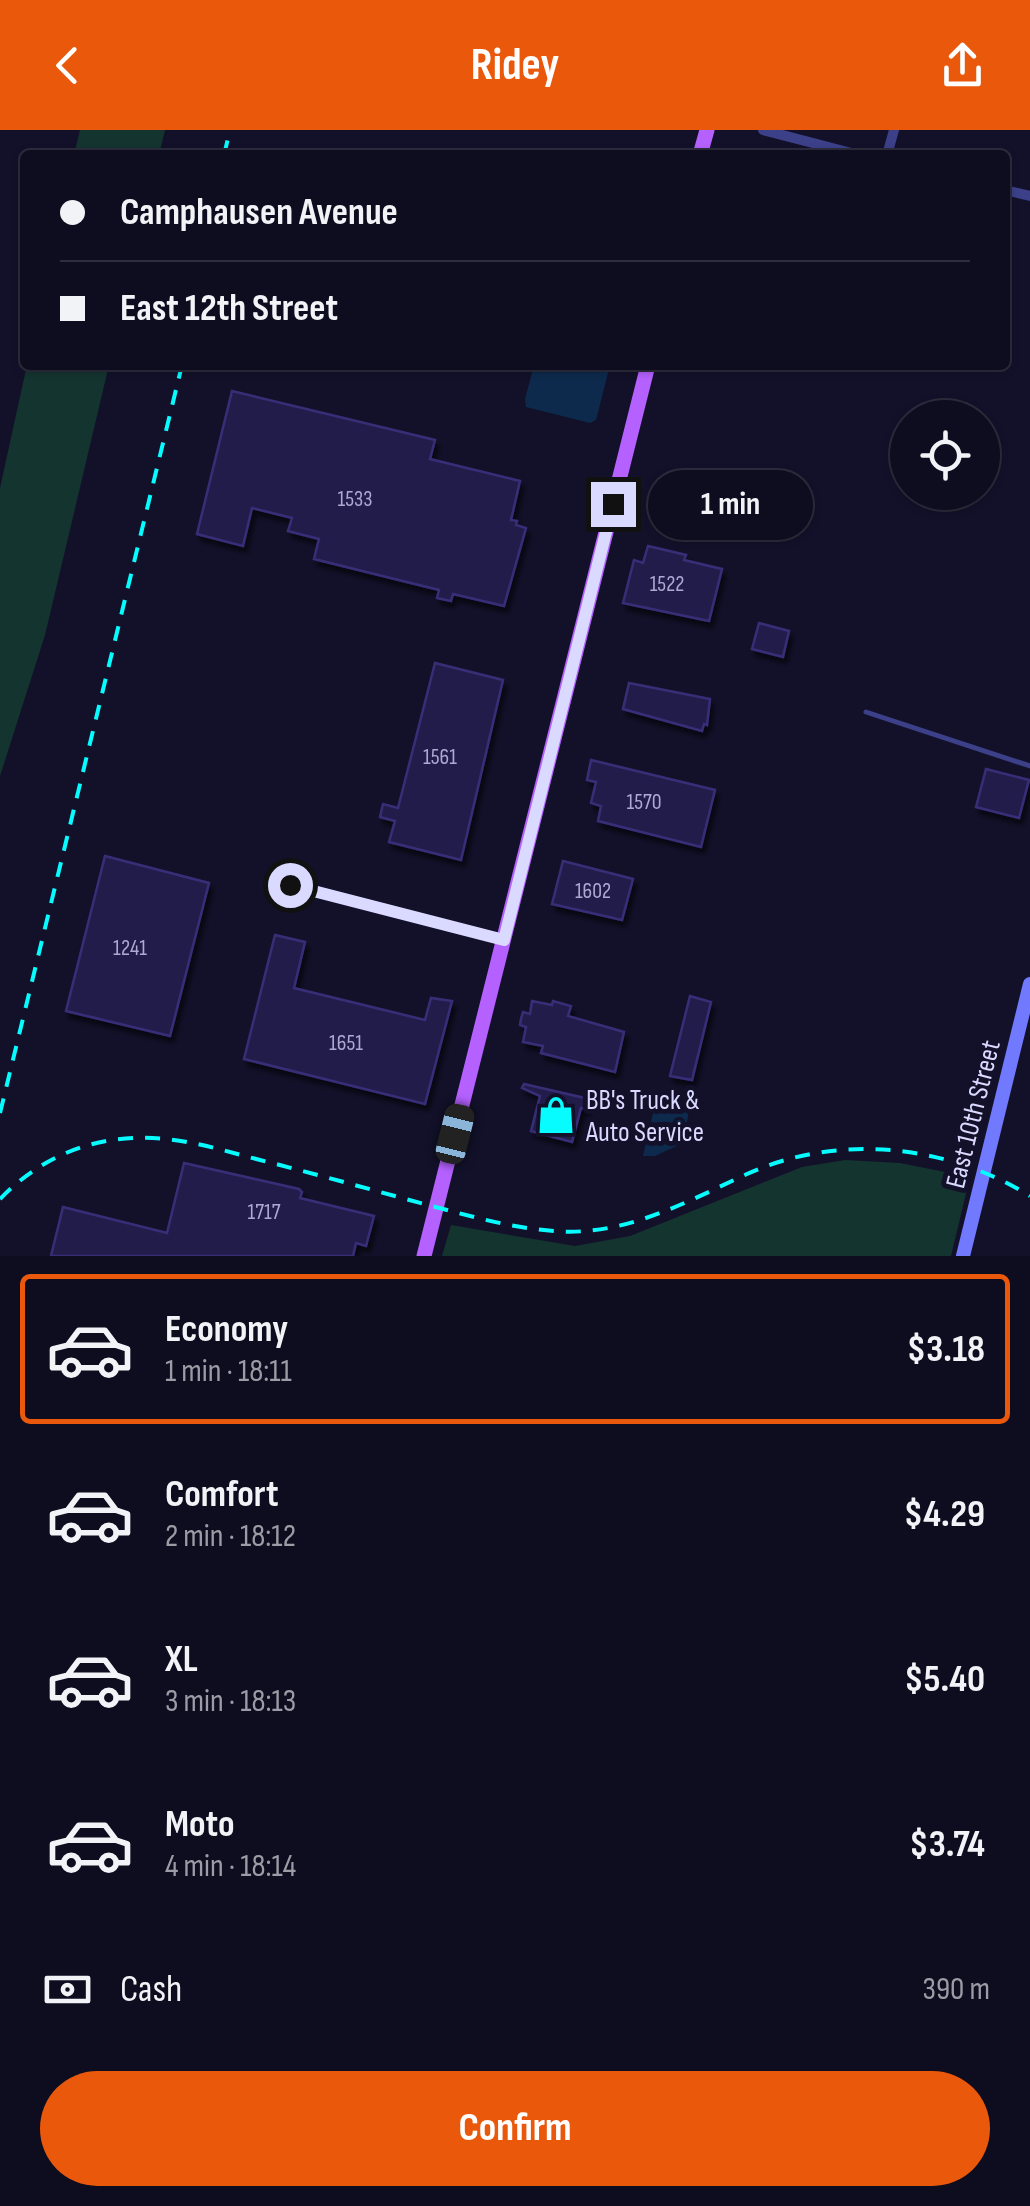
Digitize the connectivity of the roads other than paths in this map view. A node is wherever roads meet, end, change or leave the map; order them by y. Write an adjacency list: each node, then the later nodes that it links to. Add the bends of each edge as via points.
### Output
1 (762, 130): 2 (street)
2 (840, 150)
3 (647, 370): 7 (main road)
4 (866, 712): 5 (lane)
5 (1030, 766)
6 (278, 881): 7 (street)
7 (504, 940): 9 (main road)
8 (1030, 984): 10 (street, East 10th Street)
9 (424, 1256)
10 (963, 1256)

